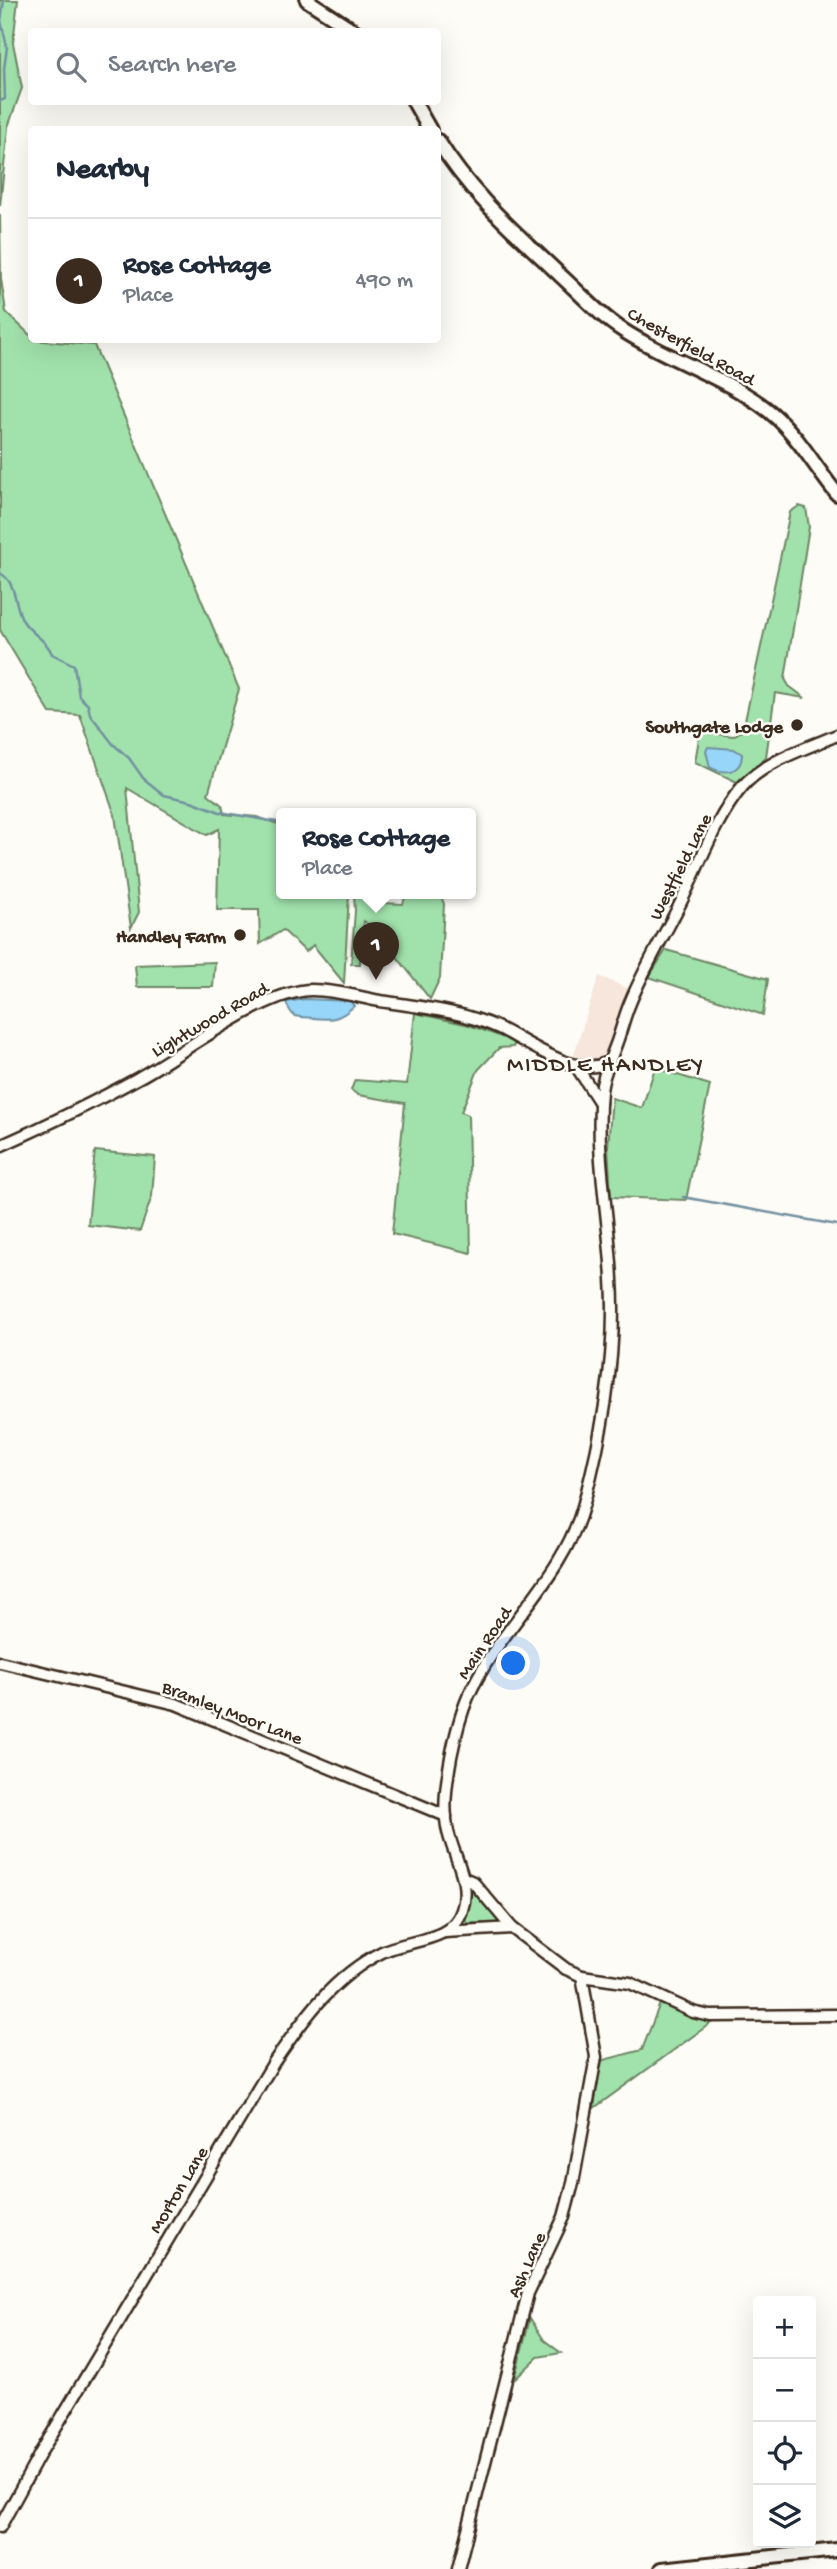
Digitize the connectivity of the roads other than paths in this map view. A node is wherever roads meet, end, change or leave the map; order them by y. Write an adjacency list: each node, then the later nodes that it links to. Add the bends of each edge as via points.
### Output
1 (307, 0): 2 (main road)
2 (350, 28)
3 (416, 105): 4 (main road)
4 (428, 126)
5 (441, 145): 6 (main road, Chesterfield Road, via 495,215 600,313 647,345 760,404 778,419)
6 (837, 494)
7 (837, 734): 8 (street, Westfield Lane, via 774,762 740,789 637,986)
8 (606, 1063): 9 (street); 10 (street, Main Road)
9 (576, 1066): 10 (street); 11 (street, Lightwood Road, via 496,1027 452,1013 328,991 300,991 258,1006 140,1078)
10 (601, 1103): 13 (street, Main Road, via 613,1304 604,1405 592,1472 578,1527 559,1563 492,1655 467,1698 450,1760)
11 (0, 1146)
12 (0, 1662): 13 (street, Bramley Moor Lane, via 176,1704)
13 (446, 1816): 14 (street, Main Road)
14 (464, 1878): 15 (street, Main Road, via 473,1882); 16 (street, via 463,1910)
15 (512, 1928): 16 (street, Morton Lane); 17 (street, Main Road)
16 (444, 1932): 19 (street, Morton Lane, via 387,1949 360,1964 306,2014)
17 (582, 1976): 18 (street, Main Road, via 630,1983 710,2016); 21 (street, Ash Lane, via 596,2057 573,2183 564,2217 528,2293)
18 (837, 2015)
19 (0, 2527)
20 (837, 2550): 22 (main road)
21 (457, 2567)
22 (662, 2569)

